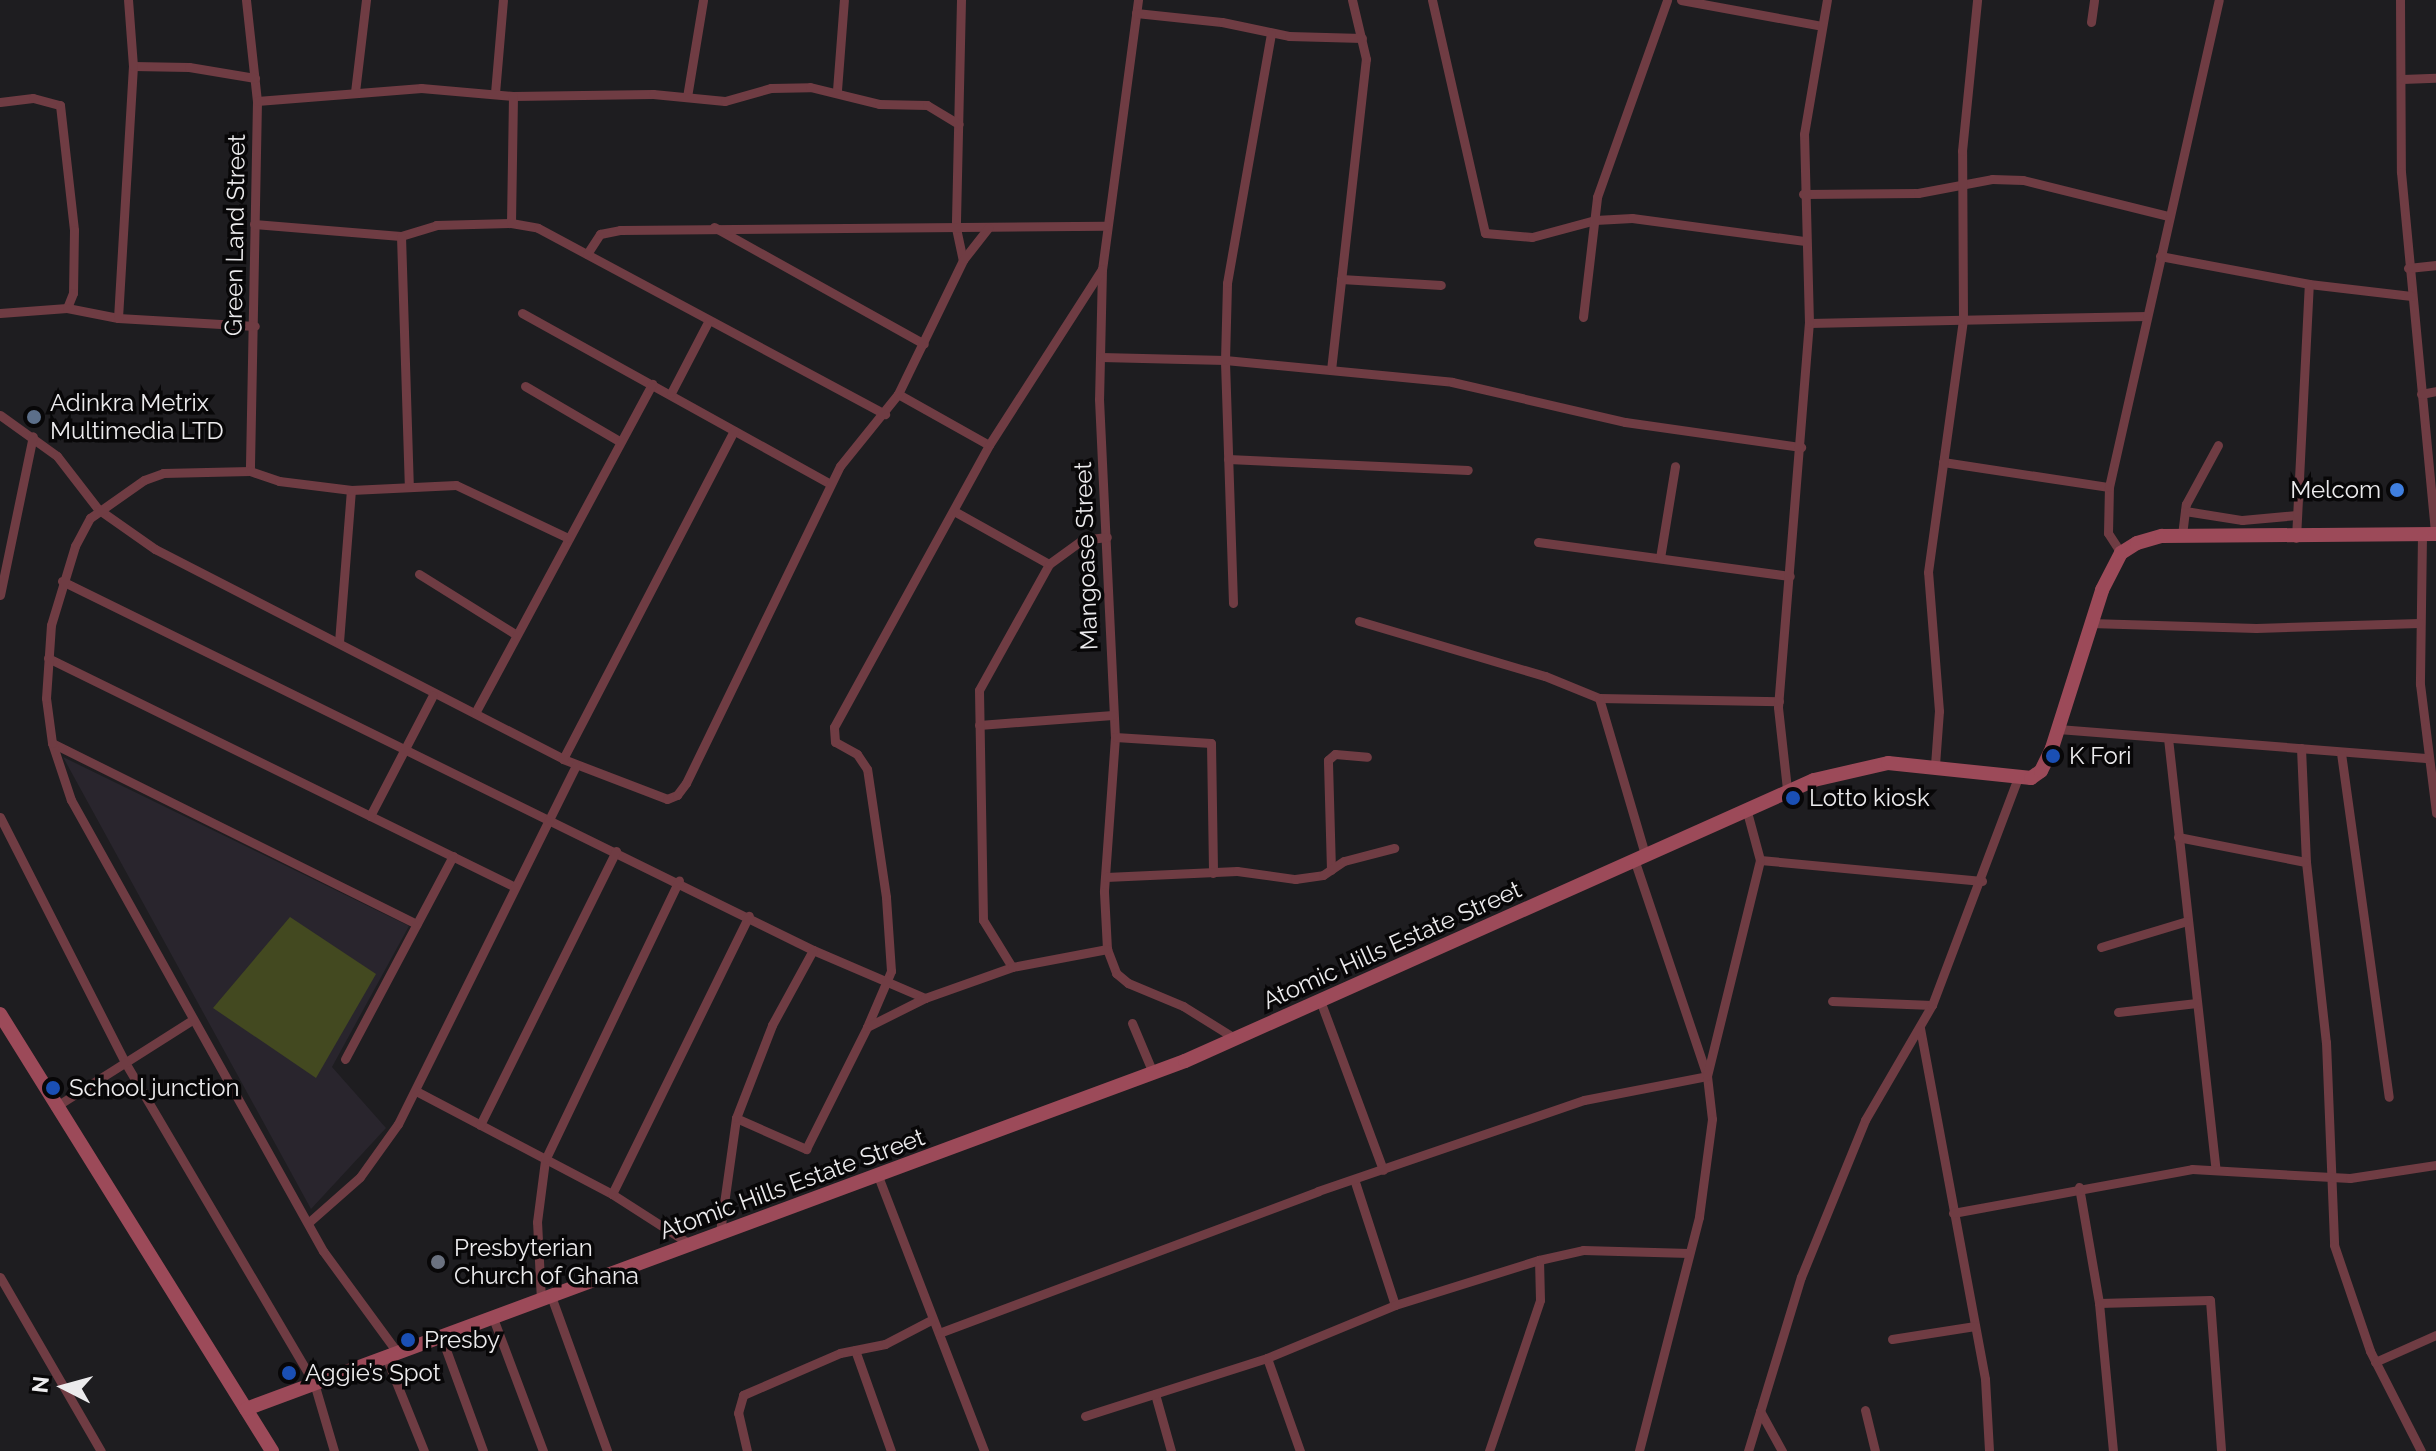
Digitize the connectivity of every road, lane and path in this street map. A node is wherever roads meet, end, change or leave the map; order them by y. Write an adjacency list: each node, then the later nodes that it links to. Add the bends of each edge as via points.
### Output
1 (128, 0): 23 (street)
2 (246, 0): 24 (street, Green Land Street)
3 (366, 0): 28 (street)
4 (503, 0): 29 (street)
5 (703, 0): 31 (street)
6 (844, 0): 27 (street)
7 (961, 0): 34 (street)
8 (1138, 0): 18 (street, Mangoase Street)
9 (1352, 0): 22 (street)
10 (1432, 0): 38 (street, via 1485,233 1532,237)
11 (1667, 0): 38 (street, via 1597,197)
12 (1681, 0): 20 (street)
13 (1827, 0): 20 (street)
14 (1977, 0): 35 (street, via 1964,104)
15 (2094, 0): 19 (street)
16 (2219, 0): 37 (street)
17 (2400, 0): 26 (street)
18 (1136, 13): 21 (street, via 1222,22); 42 (street, Mangoase Street)
19 (2091, 22)
20 (1822, 26): 36 (street, via 1804,134)
21 (1271, 34): 22 (street); 69 (street, via 1236,216)
22 (1362, 38): 53 (street, via 1362,105)
23 (133, 66): 24 (street, via 189,67); 62 (street)
24 (255, 78): 32 (street, Green Land Street)
25 (2436, 78): 26 (street)
26 (2402, 79): 51 (street)
27 (837, 90): 31 (street, via 771,88 725,101); 34 (street, via 879,104 927,105)
28 (355, 92): 29 (street, via 421,88); 32 (street)
29 (495, 93): 30 (street)
30 (513, 96): 31 (street); 39 (street)
31 (687, 97)
32 (257, 101): 40 (street, Green Land Street)
33 (0, 102): 57 (street, via 33,98 60,105 74,230 73,293)
34 (959, 124): 43 (street)
35 (1963, 185): 36 (street, via 1918,193); 37 (street, via 2023,180); 64 (street)
36 (1803, 194): 46 (street)
37 (2169, 216): 48 (street)
38 (1595, 220): 46 (street, via 1632,218); 61 (street)
39 (511, 223): 45 (street, via 436,225); 47 (street, via 538,228)
40 (254, 224): 45 (street); 66 (street, Green Land Street)
41 (713, 226): 43 (street); 47 (street, via 600,234); 67 (street)
42 (1105, 226): 44 (street); 52 (street, Mangoase Street)
43 (956, 228): 44 (street); 49 (street)
44 (988, 228): 49 (street)
45 (401, 236): 90 (street)
46 (1805, 241): 65 (street)
47 (587, 254): 63 (street)
48 (2160, 256): 54 (street); 60 (street)
49 (963, 260): 67 (street)
50 (2436, 265): 51 (street)
51 (2408, 268): 56 (street)
52 (1102, 269): 68 (street, Mangoase Street); 82 (street)
53 (1341, 279): 55 (street); 70 (street)
54 (2309, 284): 56 (street); 97 (street)
55 (1441, 285)
56 (2411, 296): 76 (street)
57 (67, 308): 58 (street); 62 (street)
58 (0, 313)
59 (522, 313): 71 (street)
60 (2147, 316): 64 (street); 92 (street)
61 (1583, 317)
62 (118, 318): 66 (street)
63 (709, 320): 74 (street); 77 (street)
64 (1963, 320): 65 (street); 86 (street)
65 (1809, 323): 84 (street)
66 (255, 326): 89 (street, Green Land Street)
67 (924, 344): 75 (street)
68 (1101, 357): 69 (street); 100 (street, Mangoase Street)
69 (1225, 360): 70 (street); 85 (street)
70 (1331, 370): 84 (street, via 1452,382 1653,427)
71 (652, 384): 74 (street); 81 (street)
72 (525, 386): 81 (street)
73 (2436, 391): 76 (street)
74 (671, 393): 79 (street)
75 (898, 394): 77 (street); 82 (street)
76 (2421, 394): 98 (street)
77 (885, 414): 91 (street, via 858,441)
78 (0, 415): 80 (street)
79 (734, 431): 91 (street); 133 (street)
80 (33, 436): 94 (street, via 68,468); 110 (street)
81 (619, 441): 101 (street)
82 (989, 445): 95 (street)
83 (2218, 445): 96 (street)
84 (1801, 447): 108 (street)
85 (1228, 459): 88 (street); 111 (street)
86 (1943, 462): 92 (street); 135 (street, via 1928,572 1939,711)
87 (1675, 466): 105 (street)
88 (1468, 470)
89 (250, 471): 93 (street, via 279,481); 94 (street, via 163,473)
90 (409, 484): 93 (street); 101 (street, via 474,489)
91 (830, 484): 134 (street, via 677,795 657,800)
92 (2109, 487): 104 (street, via 2108,533)
93 (351, 490): 116 (street)
94 (98, 509): 109 (street, via 75,546); 116 (street, via 155,549)
95 (954, 511): 106 (street); 163 (street, via 832,735 867,769 886,897 891,958)
96 (2185, 511): 97 (street, via 2242,520); 99 (street)
97 (2297, 515): 102 (street)
98 (2431, 534): 102 (street); 114 (street)
99 (2182, 535): 102 (street); 104 (street, via 2150,538)
100 (1107, 537): 106 (street, via 1082,540); 122 (street, Mangoase Street)
101 (568, 538): 115 (street)
102 (2296, 538)
103 (1538, 542): 105 (street)
104 (2121, 553): 113 (street)
105 (1660, 558): 108 (street)
106 (1049, 564): 123 (street, via 979,690)
107 (419, 574): 115 (street)
108 (1790, 576): 120 (street)
109 (62, 581): 117 (street); 129 (street)
110 (0, 595)
111 (1233, 603)
112 (1359, 621): 119 (street, via 1545,676)
113 (2090, 623): 114 (street, via 2256,628); 124 (street)
114 (2419, 623): 132 (street)
115 (515, 634): 121 (street)
116 (339, 642): 118 (street)
117 (48, 658): 127 (street); 140 (street)
118 (433, 695): 121 (street); 129 (street)
119 (1599, 698): 120 (street); 147 (street)
120 (1779, 701): 137 (street)
121 (475, 713): 133 (street)
122 (1113, 715): 123 (street); 125 (street, Mangoase Street)
123 (979, 725): 162 (street, via 983,920)
124 (2058, 729): 126 (street); 136 (street, via 2041,771)
125 (1115, 737): 151 (street, via 1211,743); 152 (street, Mangoase Street)
126 (2168, 738): 128 (street); 143 (street)
127 (52, 743): 158 (street); 171 (street, via 71,800)
128 (2301, 748): 130 (street); 149 (street)
129 (402, 749): 140 (street); 142 (street)
130 (2341, 753): 132 (street); 181 (street)
131 (1367, 757): 150 (street, via 1335,754 1328,760)
132 (2429, 758): 139 (street)
133 (563, 759): 134 (street)
134 (576, 765): 142 (street)
135 (1935, 765): 136 (street, Atomic Hills Estate Street); 137 (street, Atomic Hills Estate Street, via 1862,766)
136 (2017, 780): 154 (street)
137 (1787, 789): 138 (street, Atomic Hills Estate Street)
138 (1746, 808): 147 (street, Atomic Hills Estate Street); 148 (street)
139 (2436, 813)
140 (370, 816): 146 (street)
141 (0, 817): 177 (street)
142 (548, 821): 145 (street); 155 (street)
143 (2178, 837): 149 (street); 157 (street)
144 (1394, 848): 150 (street)
145 (616, 851): 153 (street); 184 (street)
146 (453, 856): 155 (street); 158 (street)
147 (1639, 857): 166 (street, Atomic Hills Estate Street); 179 (street)
148 (1760, 860): 154 (street); 179 (street)
149 (2306, 862): 190 (street, via 2326,1042)
150 (1331, 870): 151 (street, via 1295,879)
151 (1213, 873): 152 (street)
152 (1106, 877): 160 (street, Mangoase Street)
153 (679, 880): 156 (street); 185 (street)
154 (1982, 881): 168 (street)
155 (515, 887): 180 (street)
156 (749, 916): 161 (street); 193 (street)
157 (2187, 921): 159 (street); 167 (street)
158 (416, 924): 176 (street)
159 (2101, 947)
160 (1107, 949): 162 (street); 175 (street, via 1116,973 1128,983 1183,1006)
161 (813, 950): 163 (street); 183 (street, via 772,1025)
162 (1012, 967): 164 (street)
163 (886, 982): 164 (street); 173 (street)
164 (925, 998): 173 (street)
165 (1832, 1001): 168 (street)
166 (1321, 1003): 175 (street, Atomic Hills Estate Street); 188 (street)
167 (2196, 1003): 169 (street); 187 (street)
168 (1932, 1005): 174 (street)
169 (2118, 1012)
170 (0, 1014): 182 (street)
171 (192, 1020): 177 (street); 195 (street)
172 (1132, 1023): 178 (street)
173 (867, 1027): 183 (street, via 806,1149)
174 (1920, 1028): 194 (street); 219 (street, via 1865,1120 1801,1277)
175 (1236, 1039): 178 (street, Atomic Hills Estate Street)
176 (345, 1059)
177 (126, 1064): 182 (street); 215 (street)
178 (1153, 1073): 189 (street, Atomic Hills Estate Street)
179 (1707, 1076): 188 (street, via 1584,1100); 198 (street, via 1711,1148)
180 (416, 1091): 184 (street); 195 (street, via 380,1155)
181 (2389, 1097)
182 (55, 1107): 217 (street)
183 (736, 1118): 196 (street)
184 (480, 1125): 185 (street)
185 (545, 1160): 193 (street); 201 (street, via 537,1222)
186 (2436, 1165): 190 (street)
187 (2215, 1167): 190 (street); 192 (street)
188 (1383, 1170): 191 (street)
189 (878, 1176): 196 (street, Atomic Hills Estate Street); 205 (street)
190 (2329, 1178): 214 (street, via 2334,1245)
191 (1355, 1182): 203 (street); 207 (street, via 1318,1191)
192 (2079, 1187): 194 (street); 202 (street)
193 (612, 1194): 197 (street)
194 (1953, 1213): 206 (street)
195 (308, 1223): 212 (street)
196 (720, 1232): 197 (street, Atomic Hills Estate Street)
197 (690, 1244): 201 (street, Atomic Hills Estate Street)
198 (1689, 1253): 199 (street, via 1583,1250); 234 (street)
199 (1539, 1260): 203 (street); 233 (street, via 1540,1300)
200 (0, 1277): 221 (street)
201 (546, 1298): 204 (street, Atomic Hills Estate Street); 227 (street)
202 (2099, 1303): 239 (street); 240 (street, via 2210,1300)
203 (1395, 1305): 213 (street)
204 (493, 1318): 209 (street, Atomic Hills Estate Street); 226 (street)
205 (931, 1320): 207 (street); 211 (street, via 885,1344)
206 (1975, 1326): 210 (street); 238 (street, via 1985,1379)
207 (939, 1333): 230 (street)
208 (2436, 1335): 214 (street)
209 (441, 1336): 212 (street, Atomic Hills Estate Street); 225 (street)
210 (1892, 1339)
211 (855, 1350): 228 (street, via 743,1395 738,1413); 229 (street)
212 (392, 1355): 215 (street, Atomic Hills Estate Street); 224 (street)
213 (1267, 1358): 216 (street); 232 (street)
214 (2375, 1362): 241 (street)
215 (314, 1383): 217 (street, Atomic Hills Estate Street); 223 (street)
216 (1155, 1394): 220 (street); 231 (street)
217 (246, 1409): 222 (street)
218 (1865, 1410): 237 (street)
219 (1760, 1411): 235 (street); 236 (street)
220 (1085, 1416)
221 (101, 1451)
222 (272, 1451)
223 (334, 1451)
224 (424, 1451)
225 (483, 1451)
226 (543, 1451)
227 (607, 1451)
228 (747, 1451)
229 (891, 1451)
230 (984, 1451)
231 (1171, 1451)
232 (1300, 1451)
233 (1489, 1451)
234 (1639, 1451)
235 (1748, 1451)
236 (1782, 1451)
237 (1875, 1451)
238 (1989, 1451)
239 (2113, 1451)
240 (2221, 1451)
241 (2421, 1451)

